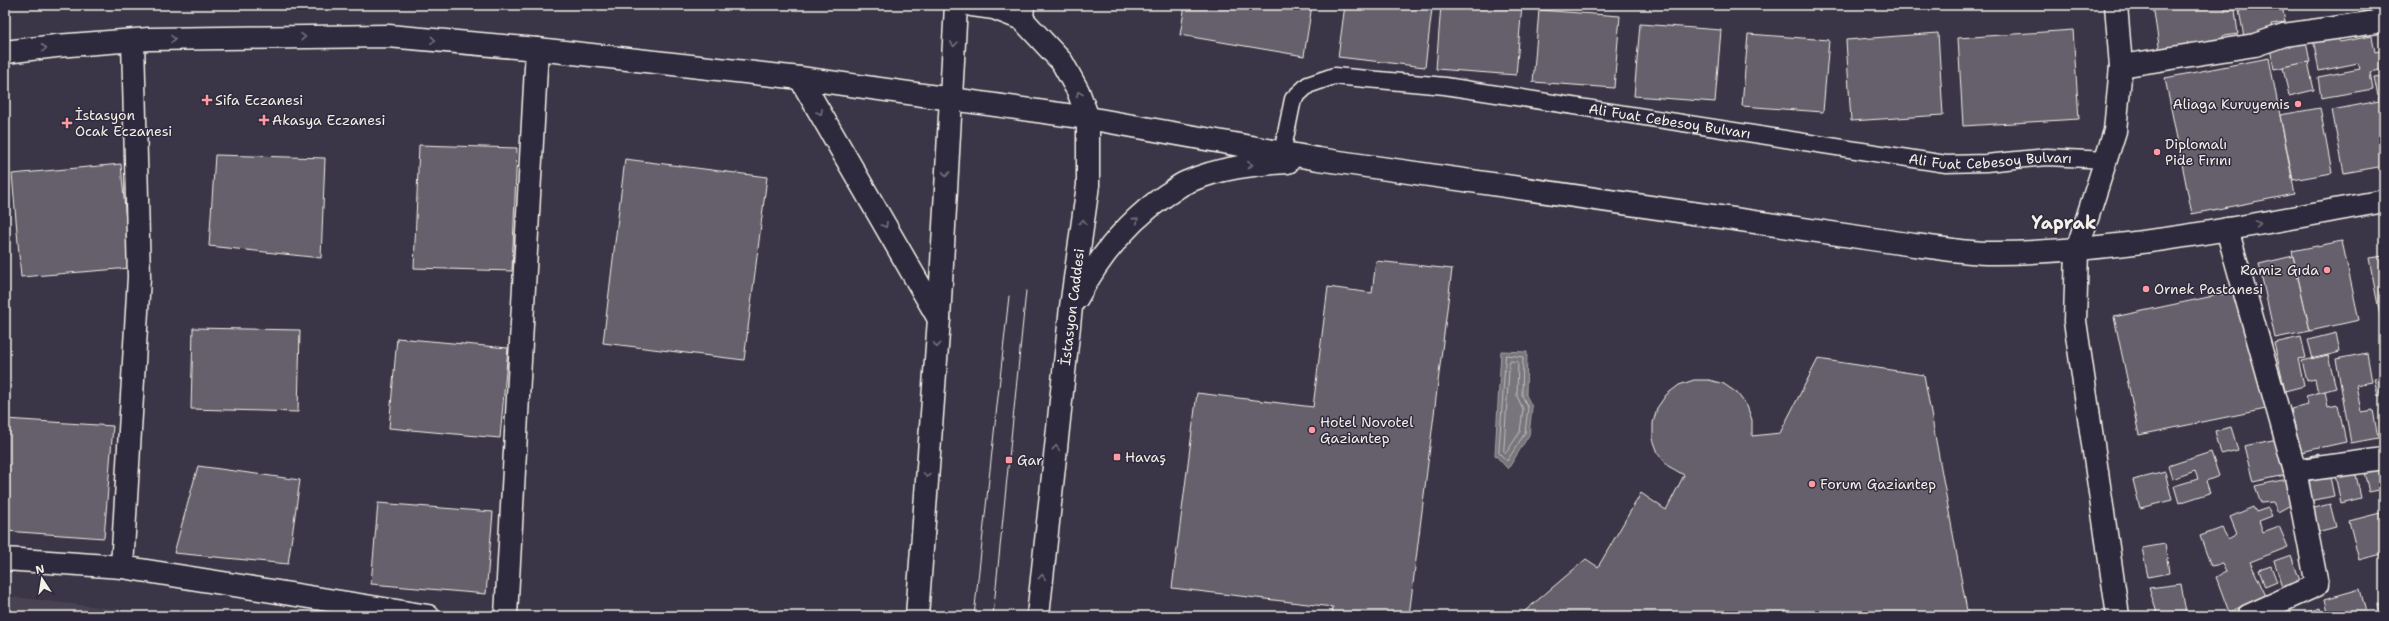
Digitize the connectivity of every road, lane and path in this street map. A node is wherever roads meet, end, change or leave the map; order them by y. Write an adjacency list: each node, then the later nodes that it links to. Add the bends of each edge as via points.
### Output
1 (956, 5): 11 (street, one-way to 11)
2 (972, 5): 4 (street)
3 (2116, 5): 9 (street)
4 (1022, 12): 12 (street, İstasyon Caddesi, one-way to 4, via 1078,91 1062,62)
5 (2384, 21): 9 (street, via 2284,35 2255,45)
6 (133, 41): 7 (street, one-way to 7, via 388,36); 8 (street, one-way to 6); 24 (street, via 139,277)
7 (537, 49): 10 (street); 26 (street)
8 (5, 52)
9 (2121, 66): 15 (street, via 2115,131)
10 (800, 78): 11 (street); 20 (street, one-way to 20)
11 (950, 99): 12 (street); 20 (street, one-way to 20)
12 (1088, 118): 13 (street); 19 (street, İstasyon Caddesi, one-way to 12, via 1088,185)
13 (1282, 153): 14 (street); 15 (lane, Ali Fuat Cebesoy Bulvarı, via 1293,99 1308,85 1334,76 1445,86 1946,164 1986,164 2047,157)
14 (1318, 159): 18 (street, via 1914,245 1994,253); 19 (street, one-way to 14, via 1107,250 1156,202 1185,182 1240,166)
15 (2107, 160): 18 (street)
16 (2384, 201): 17 (street, one-way to 16)
17 (2226, 229): 18 (street); 22 (street)
18 (2077, 250): 29 (street, via 2075,321)
19 (1071, 307): 28 (street, İstasyon Caddesi, one-way to 19)
20 (939, 319): 27 (street, one-way to 27)
21 (2384, 459): 22 (street)
22 (2295, 471): 30 (street, via 2317,585)
23 (5, 559): 24 (street)
24 (122, 567): 25 (street)
25 (428, 616)
26 (506, 616)
27 (917, 616)
28 (1038, 616)
29 (2118, 616)
30 (2248, 616)

